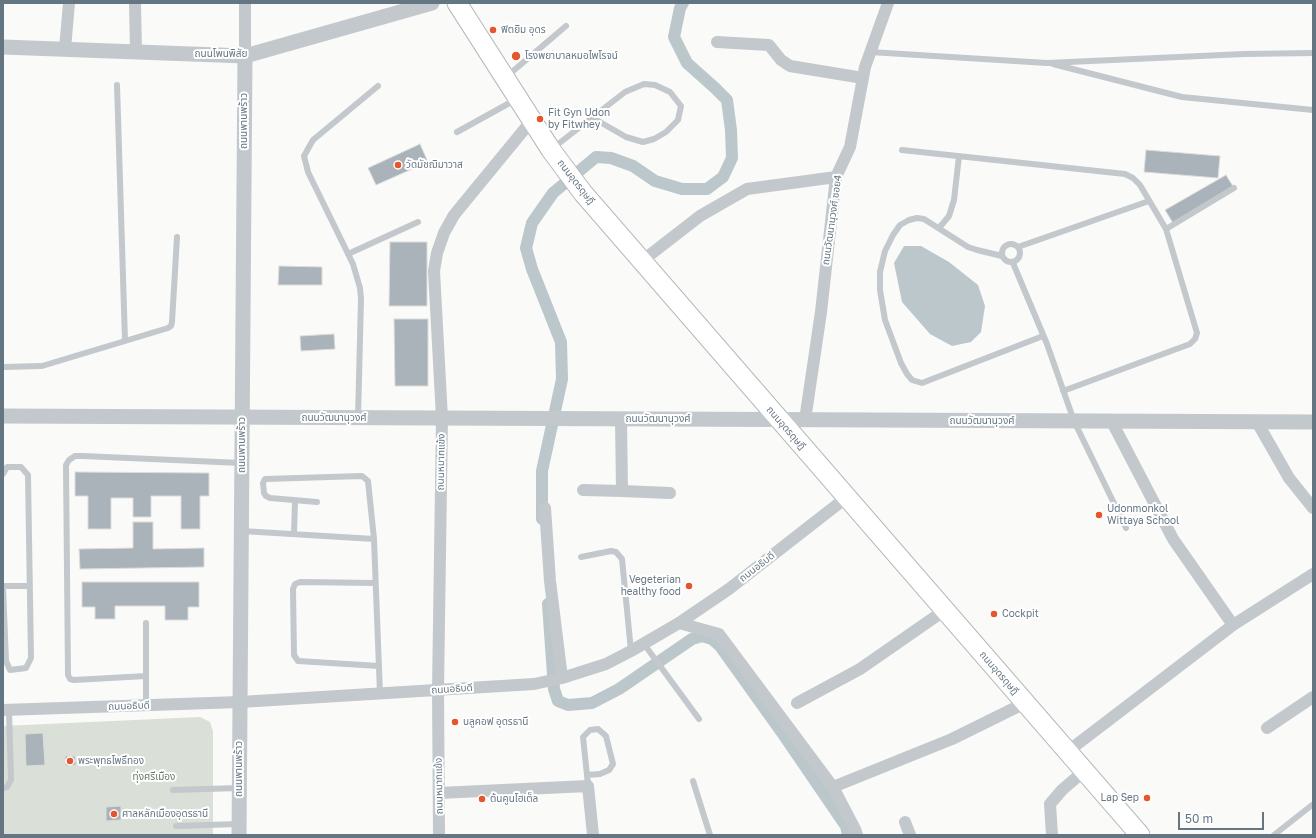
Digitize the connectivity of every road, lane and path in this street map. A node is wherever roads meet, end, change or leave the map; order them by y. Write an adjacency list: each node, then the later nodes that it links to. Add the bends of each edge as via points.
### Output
1 (69, 3): 10 (street)
2 (135, 3): 11 (street)
3 (245, 3): 14 (street)
4 (432, 3): 14 (street, ถนนโพนพิสัย)
5 (456, 3): 16 (main road, ถนนอุดรดุษฎี)
6 (888, 3): 12 (street, ถนนวัฒนานุวงศ์ ซอย4)
7 (566, 26): 16 (lane)
8 (717, 42): 17 (street, via 769,45 781,60 790,66)
9 (3, 47): 10 (street, ถนนโพนพิสัย)
10 (65, 49): 11 (street, ถนนโพนพิสัย)
11 (136, 52): 14 (street, ถนนโพนพิสัย)
12 (870, 52): 15 (lane); 17 (street, ถนนวัฒนานุวงศ์ ซอย4)
13 (1313, 53): 15 (lane)
14 (245, 56): 45 (street, ถนนพานพร้าว)
15 (1047, 63): 21 (lane, via 1182,97)
16 (505, 78): 20 (main road, ถนนอุดรดุษฎี)
17 (863, 78): 28 (street, ถนนวัฒนานุวงศ์ ซอย4, via 850,147)
18 (117, 84): 41 (lane)
19 (378, 86): 36 (lane, via 313,140 304,156 308,172)
20 (518, 98): 23 (main road, ถนนอุดรดุษฎี); 24 (lane)
21 (1313, 110)
22 (593, 118): 22 (lane, via 625,92 644,84 655,85 670,92 681,106 678,120 666,132 643,142 626,137); 25 (lane)
23 (532, 120): 25 (main road, ถนนอุดรดุษฎี); 47 (street, ถนนหมากแข้ง, via 454,215 444,233 434,271)
24 (457, 132)
25 (551, 150): 38 (main road, ถนนอุดรดุษฎี, via 582,193)
26 (902, 150): 27 (lane)
27 (959, 156): 30 (lane, via 1124,174 1140,185); 32 (lane, via 954,200 949,216)
28 (836, 177): 38 (street, via 747,189 700,216); 50 (street, ถนนวัฒนานุวงศ์ ซอย4, via 821,312)
29 (1234, 188): 33 (lane)
30 (1149, 200): 33 (lane); 35 (lane)
31 (418, 222): 36 (lane)
32 (940, 228): 37 (lane, via 968,247); 40 (lane, via 917,218 900,225 885,252 880,272 885,320 900,363 912,380 922,383)
33 (1166, 229): 43 (lane, via 1196,333 1195,339 1190,344)
34 (177, 237): 41 (lane, via 171,326)
35 (1018, 247): 37 (lane, via 1014,244 1006,245); 39 (lane, via 1020,256)
36 (348, 254): 46 (lane, via 358,278 361,299)
37 (1002, 256): 39 (lane, via 1006,262)
38 (642, 261): 49 (main road, ถนนอุดรดุษฎี)
39 (1013, 263): 40 (lane)
40 (1043, 336): 43 (lane)
41 (125, 341): 42 (lane, via 42,366)
42 (3, 367)
43 (1064, 391): 51 (lane)
44 (3, 416): 45 (street, ถนนวัฒนานุวงศ์)
45 (242, 417): 46 (street, ถนนวัฒนานุวงศ์); 55 (street, ถนนพานพร้าว)
46 (358, 418): 47 (street, ถนนวัฒนานุวงศ์)
47 (442, 418): 48 (street, ถนนวัฒนานุวงศ์); 83 (street, ถนนหมากแข้ง)
48 (621, 419): 49 (street, ถนนวัฒนานุวงศ์); 58 (street)
49 (779, 419): 50 (street, ถนนวัฒนานุวงศ์); 60 (main road, ถนนอุดรดุษฎี)
50 (805, 420): 51 (street, ถนนวัฒนานุวงศ์)
51 (1074, 421): 52 (street, ถนนวัฒนานุวงศ์); 65 (lane)
52 (1112, 422): 53 (street, ถนนวัฒนานุวงศ์); 77 (street, via 1173,539)
53 (1256, 422): 54 (street, ถนนวัฒนานุวงศ์); 64 (street, via 1289,478)
54 (1313, 422)
55 (242, 463): 66 (street, ถนนพานพร้าว); 81 (lane, via 75,456 66,465 68,675 74,680)
56 (3, 474): 72 (lane, via 7,467 21,467 28,476)
57 (583, 490): 58 (street)
58 (622, 491): 59 (street)
59 (670, 493)
60 (847, 497): 74 (main road, ถนนอุดรดุษฎี); 76 (street, ถนนอธิบดี, via 729,589)
61 (295, 501): 62 (lane); 67 (lane); 68 (lane, via 266,496 263,483 265,479 362,476 368,481)
62 (317, 502)
63 (545, 508): 82 (street, via 550,581)
64 (1313, 508)
65 (1126, 528)
66 (241, 531): 67 (lane); 86 (street, ถนนพานพร้าว)
67 (294, 534): 68 (lane)
68 (374, 539): 71 (lane)
69 (581, 557): 79 (lane, via 611,551 616,552 622,559)
70 (1313, 574): 77 (street)
71 (375, 583): 80 (lane); 80 (lane, via 295,584 294,656 298,661)
72 (30, 586): 73 (lane); 73 (lane, via 31,658 26,668 10,670 6,661)
73 (3, 587)
74 (945, 610): 87 (street, via 860,669); 88 (main road, ถนนอุดรดุษฎี)
75 (146, 623): 81 (lane)
76 (679, 623): 78 (street, ถนนอธิบดี); 97 (street, via 719,634)
77 (1233, 625): 93 (street)
78 (644, 644): 79 (street, ถนนอธิบดี); 91 (lane)
79 (630, 652): 82 (street, ถนนอธิบดี, via 606,664)
80 (379, 666): 84 (lane)
81 (146, 676): 89 (lane)
82 (562, 678): 83 (street, ถนนอธิบดี, via 534,684)
83 (438, 690): 84 (street, ถนนอธิบดี); 101 (street, ถนนหมากแข้ง)
84 (380, 694): 86 (street, ถนนอธิบดี)
85 (1313, 697): 92 (street)
86 (240, 702): 89 (street, ถนนอธิบดี); 99 (street, ถนนพานพร้าว)
87 (797, 703)
88 (1025, 703): 93 (main road, ถนนอุดรดุษฎี); 97 (street, via 952,739)
89 (146, 705): 90 (street, ถนนอธิบดี)
90 (6, 710): 98 (lane, via 11,780 7,787)
91 (699, 719)
92 (1266, 728)
93 (1067, 752): 94 (main road, ถนนอุดรดุษฎี)
94 (1084, 771): 111 (street, via 1050,804); 112 (main road, ถนนอุดรดุษฎี)
95 (587, 781): 95 (lane, via 583,737 590,730 598,729 606,736 613,764 609,770); 101 (street); 107 (street)
96 (693, 781): 108 (lane)
97 (833, 787): 109 (street)
98 (3, 788)
99 (239, 788): 100 (lane); 105 (street, ถนนพานพร้าว)
100 (173, 790)
101 (439, 793): 106 (street, ถนนหมากแข้ง)
102 (1312, 806): 113 (lane)
103 (905, 822): 110 (street)
104 (176, 826): 105 (lane)
105 (239, 830)
106 (439, 835)
107 (593, 835)
108 (710, 835)
109 (857, 835)
110 (910, 835)
111 (1052, 835)
112 (1140, 835)
113 (1274, 835)

